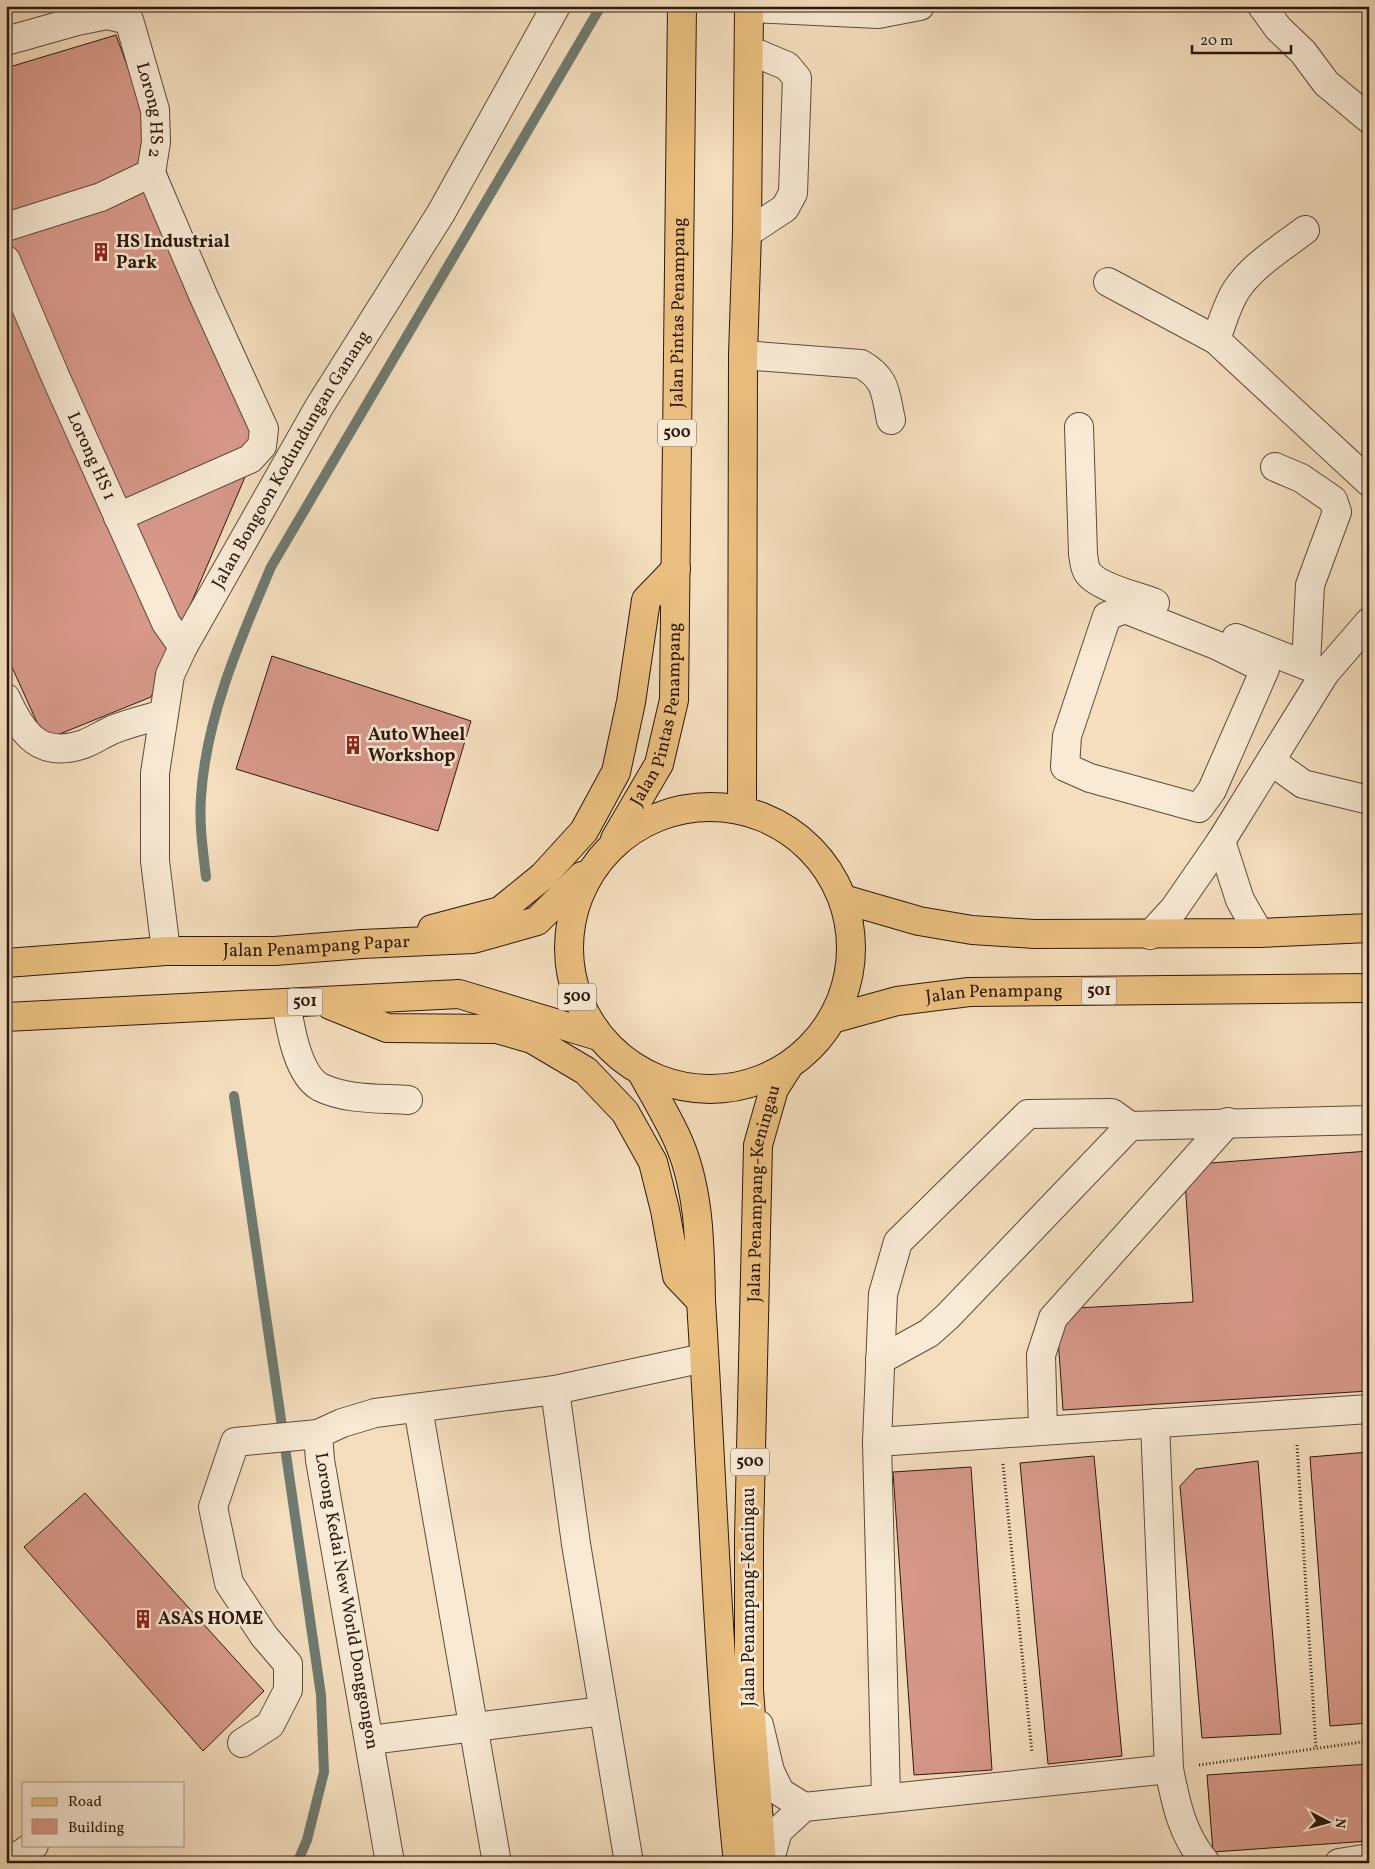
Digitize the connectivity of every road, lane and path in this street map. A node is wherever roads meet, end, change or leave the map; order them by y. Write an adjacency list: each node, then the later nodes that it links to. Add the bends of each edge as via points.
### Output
1 (556, 6): 24 (street, Jalan Bongoon Kodundungan Ganang, via 441,214 319,407)
2 (682, 6): 22 (main road, Jalan Pintas Penampang / 500)
3 (920, 6): 5 (street, via 878,14)
4 (1262, 6): 8 (street, via 1326,83)
5 (749, 7): 7 (main road)
6 (6, 41): 9 (street, Lorong HS 2, via 107,15 129,20 155,110 156,142)
7 (749, 50): 12 (main road); 12 (street, via 787,66 797,78 793,193 784,208)
8 (1369, 119)
9 (152, 172): 10 (street, Lorong HS 2, via 101,197); 21 (street, via 264,435 262,446 250,459)
10 (6, 227)
11 (1305, 230): 15 (street, via 1258,267 1238,288)
12 (747, 233): 16 (main road)
13 (6, 260): 21 (street, Lorong HS 1)
14 (1108, 282): 15 (street)
15 (1216, 340): 20 (street)
16 (743, 355): 17 (street, via 861,364 876,373 883,385); 31 (main road)
17 (891, 420)
18 (1079, 427): 25 (street, via 1083,554 1089,574 1110,587 1162,605 1218,631)
19 (1275, 467): 25 (street, via 1301,478 1333,500 1337,512 1310,585)
20 (1369, 482)
21 (118, 516): 24 (street, Lorong HS 1, via 166,623)
22 (676, 568): 33 (main road, Jalan Pintas Penampang / 500, via 674,700 659,764); 38 (main road, via 646,600 631,702 616,772 584,831 543,876 500,911)
23 (1369, 622): 25 (street)
24 (183, 647): 27 (street, Jalan Bongoon Kodundungan Ganang, via 170,675)
25 (1316, 669): 28 (street)
26 (6, 698): 27 (street, via 17,723 40,746 60,750 85,744 113,730)
27 (164, 714): 39 (street, Jalan Bongoon Kodundungan Ganang, via 154,774 155,861)
28 (1271, 762): 29 (street, via 1303,784); 32 (street)
29 (1369, 800)
30 (1199, 808): 30 (street, via 1090,778 1065,767 1067,736 1107,616 1125,609 1216,645 1265,669 1212,790); 32 (street)
31 (742, 809): 33 (main road, 500, via 696,807 651,818); 34 (main road, 500, via 785,828 820,858)
32 (1225, 834): 36 (street, via 1240,900); 37 (street, via 1174,909)
33 (606, 852): 38 (main road, Jalan Penampang Papar, via 537,921 473,939); 46 (main road, 500, via 576,901 568,948 576,994)
34 (843, 899): 37 (main road, via 919,921 972,930); 45 (main road, 500, via 851,940 847,981)
35 (1369, 928): 36 (main road)
36 (1259, 933): 37 (main road)
37 (1150, 935)
38 (362, 944): 39 (main road, Jalan Penampang Papar, via 275,951)
39 (166, 951): 40 (main road, Jalan Penampang Papar)
40 (6, 963)
41 (1369, 988): 45 (main road, Jalan Penampang / 501, via 969,992 897,1001)
42 (322, 1002): 43 (main road, 501); 46 (main road, 501, via 458,994); 53 (main road, via 386,1028 497,1029 532,1038 586,1071 625,1112 653,1162 666,1210 677,1276)
43 (286, 1003): 44 (main road, 501); 49 (street, via 294,1044 306,1072 319,1086 347,1095)
44 (6, 1017)
45 (832, 1019): 47 (main road, 500, via 812,1045)
46 (598, 1036): 48 (main road, 500, via 618,1057)
47 (788, 1067): 48 (main road, 500, via 753,1083 716,1090 677,1087); 65 (main road, Jalan Penampang-Keningau / 500, via 774,1089 758,1145 748,1538)
48 (642, 1073): 53 (main road, Jalan Penampang-Keningau / 500, via 676,1136 691,1180 700,1252)
49 (408, 1100)
50 (1369, 1120): 51 (street)
51 (1228, 1122): 52 (street); 61 (street, via 1053,1318 1042,1355)
52 (1130, 1126): 55 (street, via 948,1316 929,1333); 55 (street, via 1112,1113 1028,1114 898,1242 883,1294)
53 (700, 1301): 54 (main road, Jalan Penampang-Keningau / 500)
54 (704, 1358): 56 (street, Lorong Kedai New World Donggongon); 82 (main road, Jalan Penampang-Keningau / 500, via 730,1786)
55 (880, 1360): 64 (street)
56 (556, 1390): 57 (street, Lorong Kedai New World Donggongon); 66 (street, via 576,1544)
57 (418, 1408): 63 (street, Lorong Kedai New World Donggongon, via 375,1413); 67 (street)
58 (1369, 1409): 59 (street)
59 (1295, 1413): 60 (street); 71 (path)
60 (1155, 1423): 61 (street); 72 (street)
61 (1043, 1430): 62 (street)
62 (1000, 1433): 64 (street); 73 (path)
63 (318, 1434): 68 (street, Lorong Kedai New World Donggongon); 70 (street, via 235,1442 213,1507 229,1583 264,1636 288,1664 288,1690 270,1725)
64 (877, 1442): 74 (street)
65 (748, 1690): 75 (street, via 764,1739 770,1771 780,1792); 83 (main road, Jalan Penampang-Keningau / 500)
66 (603, 1711): 67 (street); 81 (street)
67 (475, 1727): 68 (street); 80 (street)
68 (370, 1740): 79 (street, Lorong Kedai New World Donggongon)
69 (1369, 1741): 71 (path)
70 (242, 1744)
71 (1316, 1749): 72 (path)
72 (1169, 1769): 73 (street); 85 (street, via 1180,1821 1195,1850)
73 (1034, 1783): 74 (street)
74 (886, 1797): 75 (street)
75 (804, 1807): 84 (street, via 778,1831)
76 (33, 1846): 78 (street)
77 (1369, 1858): 86 (street)
78 (8, 1863)
79 (390, 1863)
80 (497, 1863)
81 (629, 1863)
82 (738, 1863)
83 (762, 1863)
84 (769, 1863)
85 (1206, 1863)
86 (1339, 1863)

